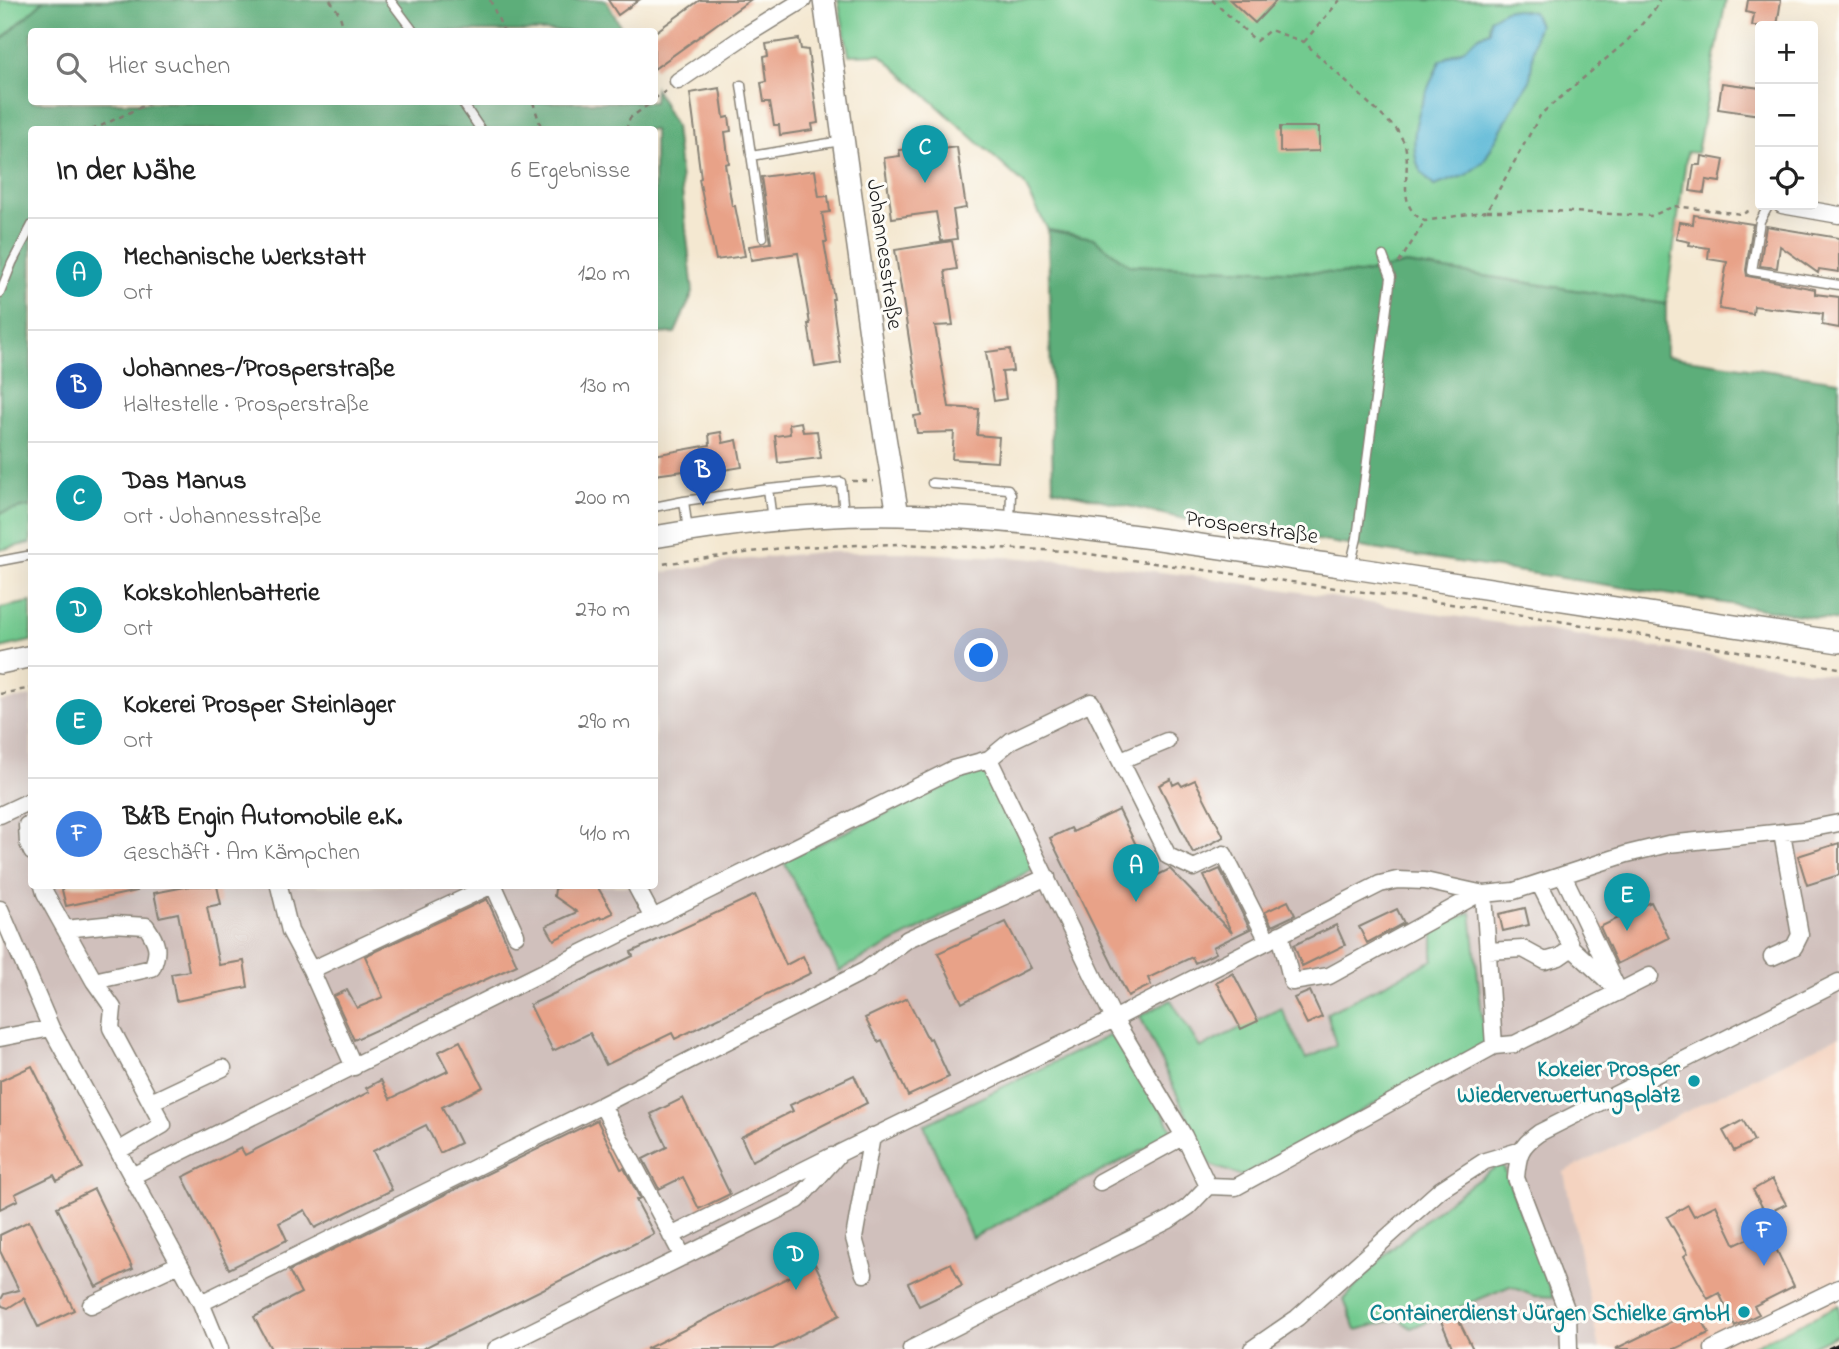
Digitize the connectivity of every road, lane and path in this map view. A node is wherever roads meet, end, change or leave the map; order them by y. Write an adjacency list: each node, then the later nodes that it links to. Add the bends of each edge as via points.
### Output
1 (330, 0): 9 (path)
2 (390, 0): 10 (lane)
3 (490, 0): 11 (path)
4 (803, 0): 13 (street)
5 (824, 0): 23 (main road, Johannesstraße)
6 (1212, 0): 12 (path, via 1256,41 1270,30)
7 (1340, 0): 12 (path)
8 (1659, 0): 28 (path, via 1627,41 1541,114)
9 (344, 28)
10 (411, 28)
11 (501, 28)
12 (1304, 42): 30 (path, via 1397,130 1405,146 1407,203)
13 (678, 81)
14 (741, 85): 24 (lane)
15 (146, 105): 19 (path)
16 (464, 105): 20 (lane)
17 (534, 105): 21 (path)
18 (648, 105): 22 (path, via 630,118)
19 (101, 126)
20 (478, 126)
21 (541, 126)
22 (627, 126)
23 (844, 141): 24 (lane); 41 (main road, Johannesstraße)
24 (751, 156): 32 (lane)
25 (1753, 209): 28 (path, via 1742,214 1674,206 1653,216)
26 (1766, 210): 35 (lane, via 1760,221 1752,271)
27 (1810, 210): 29 (street)
28 (1487, 211): 30 (path)
29 (1839, 215)
30 (1425, 221): 34 (path)
31 (28, 233): 36 (lane)
32 (763, 237)
33 (1383, 256): 34 (lane)
34 (1391, 277): 50 (lane)
35 (1839, 285)
36 (0, 293)
37 (932, 483): 44 (lane, via 1008,489)
38 (768, 489): 39 (lane); 42 (lane, via 841,482); 43 (lane)
39 (684, 501): 40 (lane); 45 (lane)
40 (658, 506)
41 (898, 515): 42 (main road, Prosperstraße); 44 (main road, Prosperstraße)
42 (844, 517): 43 (main road, Prosperstraße)
43 (772, 522): 45 (main road, Prosperstraße)
44 (1010, 523): 50 (main road, Prosperstraße)
45 (688, 531): 46 (main road, Prosperstraße)
46 (658, 536)
47 (28, 556): 48 (lane)
48 (0, 561)
49 (658, 564): 54 (path, via 821,546 900,544 1067,551 1487,609)
50 (1350, 567): 51 (main road, Prosperstraße)
51 (1839, 642)
52 (28, 657): 53 (main road)
53 (0, 663)
54 (1839, 668)
55 (28, 689): 56 (path)
56 (0, 694)
57 (1167, 741): 59 (street)
58 (989, 759): 59 (street, via 1012,740 1091,702); 67 (street); 75 (street, via 953,769)
59 (1121, 760): 79 (street, via 1168,856 1194,868 1224,854)
60 (28, 802): 61 (street)
61 (0, 815)
62 (1839, 823): 64 (street)
63 (28, 825): 65 (street)
64 (1782, 833): 66 (street, via 1668,844); 82 (street, via 1800,935 1794,947)
65 (28, 843)
66 (1563, 875): 68 (street); 87 (street)
67 (1047, 877): 88 (street); 95 (street, via 908,939 866,970)
68 (1539, 883): 74 (street); 80 (street)
69 (45, 889): 77 (street)
70 (285, 889): 83 (street, via 290,931)
71 (486, 889): 83 (street)
72 (493, 889): 78 (street)
73 (638, 889): 75 (street)
74 (1482, 894): 79 (street, via 1425,881 1397,880 1380,884); 79 (street, via 1329,976 1292,982); 81 (street)
75 (653, 918): 92 (street)
76 (2, 920): 89 (street)
77 (65, 929): 85 (street); 85 (street, via 146,926 153,936 158,955 152,968)
78 (516, 935)
79 (1274, 938): 88 (street)
80 (1572, 948): 81 (street, via 1545,961 1523,950); 87 (street)
81 (1488, 951): 91 (street)
82 (1772, 957)
83 (310, 970): 92 (street)
84 (1650, 976): 87 (street)
85 (94, 981): 94 (street, via 113,1008 111,1028)
86 (1839, 982): 98 (street, via 1539,1133)
87 (1619, 992): 91 (street, via 1515,1044)
88 (1114, 1019): 96 (street); 97 (street)
89 (51, 1028): 90 (street); 99 (street)
90 (0, 1038)
91 (1494, 1046): 103 (street, via 1236,1187)
92 (354, 1067): 101 (street)
93 (223, 1068): 94 (street)
94 (151, 1102): 99 (street, via 163,1125)
95 (602, 1105): 104 (street); 109 (street)
96 (872, 1136): 100 (street); 107 (street, via 854,1238)
97 (1184, 1136): 102 (street); 103 (street)
98 (1522, 1150): 114 (street, via 1485,1161 1440,1190 1297,1318); 115 (street, via 1516,1178 1568,1314)
99 (118, 1151): 101 (street)
100 (840, 1153): 104 (street); 105 (street, via 798,1200)
101 (132, 1176): 106 (street)
102 (1100, 1182)
103 (1208, 1185): 113 (street, via 1170,1220)
104 (671, 1236): 105 (street)
105 (683, 1257): 112 (street)
106 (179, 1264): 109 (street); 110 (street)
107 (863, 1274)
108 (1839, 1288): 116 (street)
109 (201, 1303): 111 (street)
110 (91, 1305)
111 (220, 1349)
112 (496, 1349)
113 (911, 1349)
114 (1252, 1349)
115 (1569, 1349)
116 (1713, 1349)

